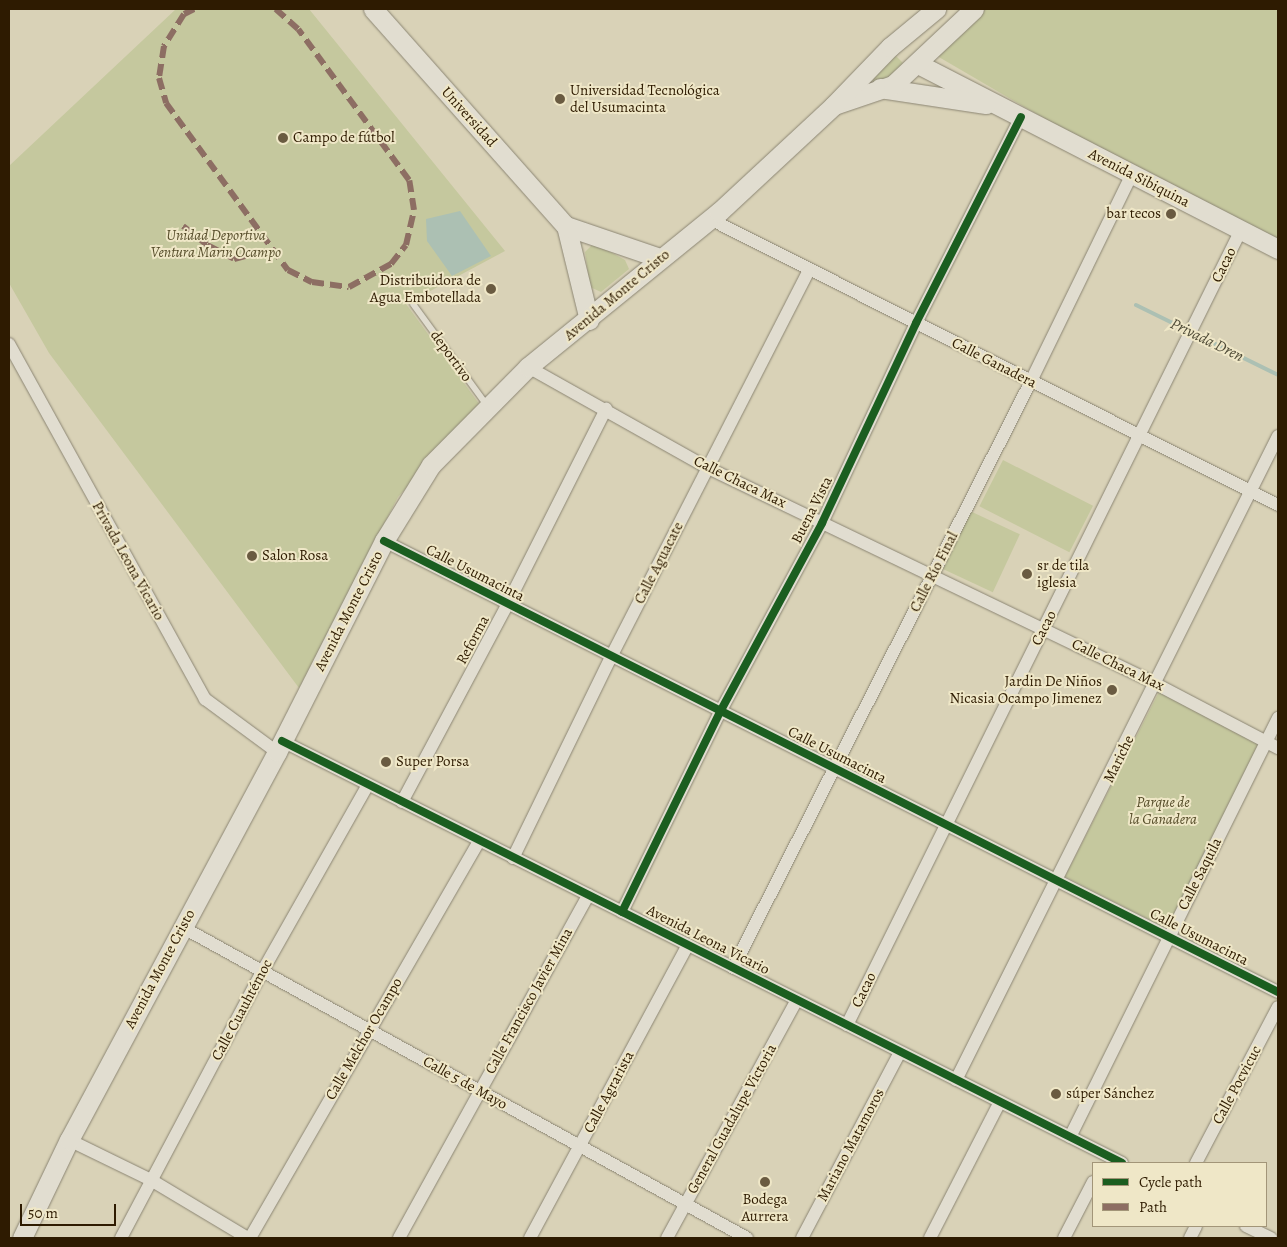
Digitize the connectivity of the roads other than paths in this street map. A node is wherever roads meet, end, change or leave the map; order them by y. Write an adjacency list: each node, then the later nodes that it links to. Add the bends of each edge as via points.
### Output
1 (374, 9): 13 (main road, Universidad)
2 (936, 9): 4 (main road, Avenida Monte Cristo)
3 (974, 9): 5 (main road, via 928,50)
4 (890, 48): 5 (main road, Avenida Sibiquina, via 913,51); 6 (main road, Avenida Monte Cristo)
5 (918, 64): 7 (main road); 9 (main road, Avenida Sibiquina)
6 (868, 71): 7 (main road); 8 (main road, Avenida Monte Cristo)
7 (882, 90): 8 (main road); 9 (main road, Avenida Sibiquina)
8 (833, 106): 12 (main road, Avenida Monte Cristo)
9 (999, 106): 10 (main road, Avenida Sibiquina)
10 (1021, 117): 11 (main road, Avenida Sibiquina); 20 (street, Buena Vista)
11 (1132, 174): 14 (main road, Avenida Sibiquina); 23 (street, Calle Río Final)
12 (710, 219): 16 (main road, Avenida Monte Cristo); 17 (street, Calle Ganadera)
13 (566, 226): 16 (main road); 19 (main road)
14 (1241, 230): 15 (main road, Avenida Sibiquina); 26 (street, Cacao)
15 (1278, 249)
16 (660, 258): 19 (main road, Avenida Monte Cristo)
17 (809, 270): 20 (street, Calle Ganadera); 28 (street, Calle Aguacate)
18 (413, 304): 24 (lane, deportivo)
19 (589, 320): 22 (main road, Avenida Monte Cristo)
20 (916, 323): 23 (street, Calle Ganadera); 31 (street, Buena Vista)
21 (9, 344): 41 (street, Privada Leona Vicario, via 205,699)
22 (528, 367): 24 (main road, Avenida Monte Cristo); 25 (street, Calle Chaca Max)
23 (1031, 381): 26 (street, Calle Ganadera); 33 (street, Calle Río Final)
24 (488, 408): 32 (main road, Avenida Monte Cristo, via 431,466)
25 (606, 409): 28 (street, Calle Chaca Max); 34 (street, Reforma)
26 (1141, 436): 29 (street, Calle Ganadera); 35 (street, Cacao)
27 (1278, 436): 29 (street, Mariche)
28 (708, 468): 31 (street, Calle Chaca Max); 36 (street, Calle Aguacate)
29 (1251, 492): 30 (street, Calle Ganadera); 37 (street, Mariche)
30 (1278, 505)
31 (822, 523): 33 (street, Calle Chaca Max); 38 (street, Buena Vista)
32 (384, 542): 34 (street, Calle Usumacinta); 41 (main road, Avenida Monte Cristo)
33 (932, 576): 35 (street, Calle Chaca Max); 43 (street, Calle Río Final)
34 (507, 605): 36 (street, Calle Usumacinta); 45 (street, Reforma)
35 (1044, 629): 37 (street, Calle Chaca Max); 46 (street, Cacao)
36 (611, 657): 38 (street, Calle Usumacinta); 48 (street, Calle Aguacate)
37 (1156, 684): 40 (street, Calle Chaca Max); 49 (street, Mariche)
38 (720, 712): 43 (street, Calle Usumacinta); 51 (street, Buena Vista)
39 (1278, 718): 40 (street, Calle Saquila)
40 (1266, 742): 42 (street, Calle Chaca Max); 53 (street, Calle Saquila)
41 (279, 747): 44 (street, Avenida Leona Vicario); 52 (main road, Avenida Monte Cristo)
42 (1278, 748)
43 (834, 769): 46 (street, Calle Usumacinta); 55 (street, Calle Río Final)
44 (368, 785): 45 (street, Avenida Leona Vicario); 56 (street, Calle Cuauhtémoc)
45 (402, 802): 47 (street, Avenida Leona Vicario)
46 (945, 825): 49 (street, Calle Usumacinta); 60 (street, Cacao)
47 (479, 841): 48 (street, Avenida Leona Vicario); 61 (street, Calle Melchor Ocampo)
48 (513, 858): 50 (street, Avenida Leona Vicario)
49 (1058, 882): 53 (street, Calle Usumacinta); 63 (street, Mariche)
50 (588, 895): 51 (street, Avenida Leona Vicario); 64 (street, Calle Francisco Javier Mina)
51 (622, 912): 54 (street, Avenida Leona Vicario)
52 (182, 927): 56 (street, Calle 5 de Mayo); 67 (main road, Avenida Monte Cristo)
53 (1169, 937): 57 (street, Calle Usumacinta); 66 (street, Calle Saquila)
54 (688, 945): 55 (street, Avenida Leona Vicario); 68 (street, Calle Agrarista)
55 (733, 968): 58 (street, Avenida Leona Vicario)
56 (262, 972): 61 (street, Calle 5 de Mayo); 72 (street, Calle Cuauhtémoc)
57 (1278, 992)
58 (797, 1000): 60 (street, Avenida Leona Vicario); 74 (street, General Guadalupe Victoria)
59 (1278, 1007): 71 (street, Calle Pocvicuc)
60 (847, 1025): 62 (street, Avenida Leona Vicario)
61 (369, 1031): 64 (street, Calle 5 de Mayo); 78 (street, Calle Melchor Ocampo)
62 (900, 1052): 63 (street, Avenida Leona Vicario); 83 (street, Mariano Matamoros)
63 (956, 1080): 65 (street, Avenida Leona Vicario)
64 (480, 1091): 68 (street, Calle 5 de Mayo); 79 (street, Calle Francisco Javier Mina)
65 (1000, 1102): 66 (street, Avenida Leona Vicario); 84 (street)
66 (1070, 1137): 69 (street, Avenida Leona Vicario)
67 (69, 1140): 72 (street); 76 (main road, Avenida Monte Cristo)
68 (580, 1146): 74 (street, Calle 5 de Mayo); 80 (street, Calle Agrarista)
69 (1105, 1159): 70 (street, Avenida Leona Vicario)
70 (1118, 1162)
71 (1197, 1162)
72 (151, 1180): 77 (street, Calle Cuauhtémoc); 78 (street)
73 (1092, 1184): 85 (street)
74 (686, 1204): 81 (street, General Guadalupe Victoria); 82 (street, Calle 5 de Mayo)
75 (1248, 1227): 86 (street)
76 (22, 1238)
77 (121, 1238)
78 (249, 1238)
79 (399, 1238)
80 (530, 1238)
81 (667, 1238)
82 (748, 1238)
83 (802, 1238)
84 (930, 1238)
85 (1064, 1238)
86 (1271, 1238)

